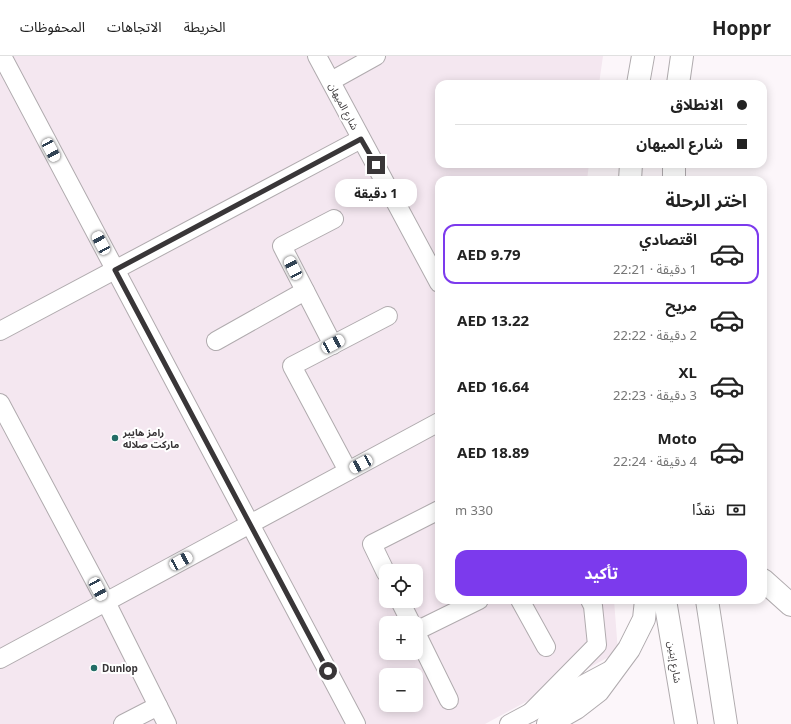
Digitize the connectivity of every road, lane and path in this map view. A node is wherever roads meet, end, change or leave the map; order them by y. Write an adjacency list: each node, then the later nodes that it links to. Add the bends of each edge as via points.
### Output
1 (2, 56): 11 (street)
2 (317, 56): 8 (street, شارع الميهان)
3 (376, 56): 8 (street)
4 (643, 56): 6 (main road)
5 (682, 56): 7 (main road)
6 (639, 80)
7 (679, 80)
8 (331, 81): 9 (street, شارع الميهان)
9 (361, 139): 11 (street); 12 (street, شارع الميهان)
10 (334, 219): 13 (street, via 282,246)
11 (115, 270): 15 (street); 22 (street)
12 (435, 276)
13 (305, 291): 16 (street); 17 (street)
14 (388, 316): 17 (street)
15 (0, 331)
16 (216, 340)
17 (333, 344): 20 (street, via 292,366)
18 (0, 403): 25 (street)
19 (435, 424): 20 (street)
20 (348, 472): 22 (street)
21 (435, 512): 23 (street, via 372,544)
22 (250, 524): 25 (street); 43 (street)
23 (382, 564)
24 (767, 584): 32 (main road)
25 (106, 602): 36 (street); 39 (street)
26 (471, 604): 33 (street)
27 (522, 604): 35 (street)
28 (592, 604): 40 (street, via 597,645)
29 (646, 604): 37 (main road, via 644,620 629,649)
30 (666, 604): 46 (main road, شارع إيتين)
31 (707, 604): 47 (main road)
32 (791, 605)
33 (423, 628)
34 (423, 646): 38 (street)
35 (546, 648)
36 (0, 659)
37 (616, 666): 40 (street); 45 (main road, via 598,691 576,708)
38 (449, 700)
39 (158, 706): 41 (street); 42 (street)
40 (530, 713): 44 (street)
41 (124, 724)
42 (167, 724)
43 (356, 724)
44 (509, 724)
45 (548, 724)
46 (686, 724)
47 (726, 724)

